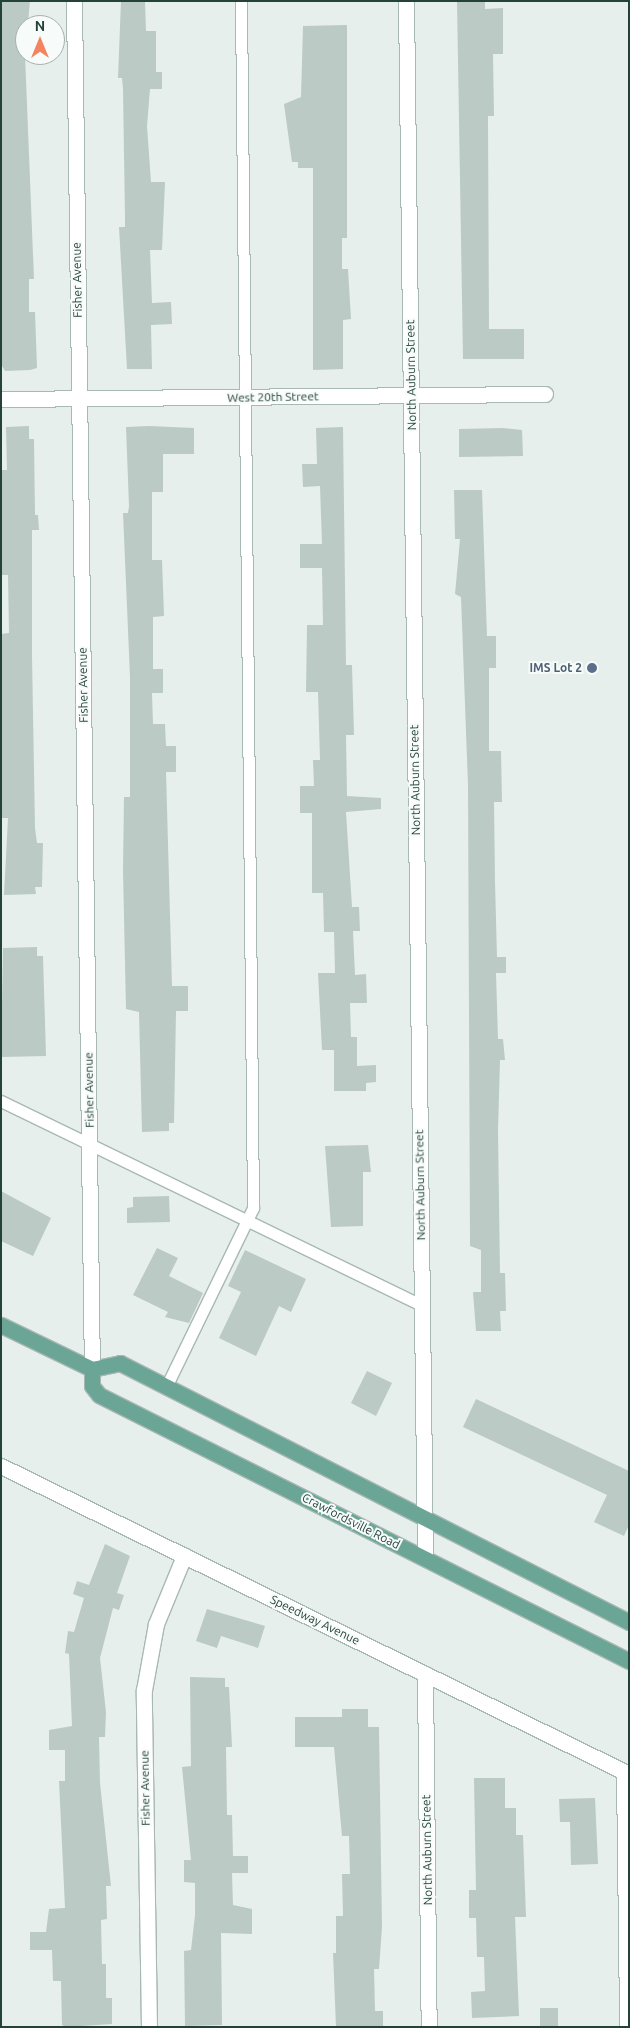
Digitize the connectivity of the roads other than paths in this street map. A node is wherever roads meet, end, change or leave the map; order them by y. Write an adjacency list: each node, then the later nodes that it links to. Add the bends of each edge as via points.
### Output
1 (74, 1): 7 (street, Fisher Avenue)
2 (241, 1): 6 (lane)
3 (406, 1): 5 (street, North Auburn Street)
4 (545, 394): 5 (street, West 20th Street)
5 (411, 395): 6 (street, West 20th Street); 12 (street, North Auburn Street)
6 (247, 397): 7 (street, West 20th Street); 11 (lane, via 253,1199)
7 (79, 398): 8 (street, West 20th Street); 10 (street, Fisher Avenue)
8 (1, 399)
9 (1, 1100): 10 (lane)
10 (90, 1144): 11 (lane); 14 (street, Fisher Avenue)
11 (250, 1222): 12 (lane); 15 (lane)
12 (421, 1305): 17 (street, North Auburn Street)
13 (1, 1325): 14 (main road)
14 (92, 1369): 15 (main road, via 120,1363); 19 (main road, Crawfordsville Road, via 92,1386 99,1395)
15 (166, 1387): 17 (main road)
16 (1, 1466): 18 (street, Speedway Avenue)
17 (423, 1516): 19 (street, North Auburn Street); 20 (main road)
18 (184, 1556): 22 (street, Speedway Avenue); 24 (street, Fisher Avenue, via 156,1624 144,1690)
19 (425, 1558): 21 (main road, Crawfordsville Road)
20 (629, 1622)
21 (629, 1661)
22 (425, 1674): 23 (street, Speedway Avenue); 25 (street, North Auburn Street)
23 (626, 1773): 26 (lane)
24 (149, 2027)
25 (429, 2027)
26 (625, 2027)

